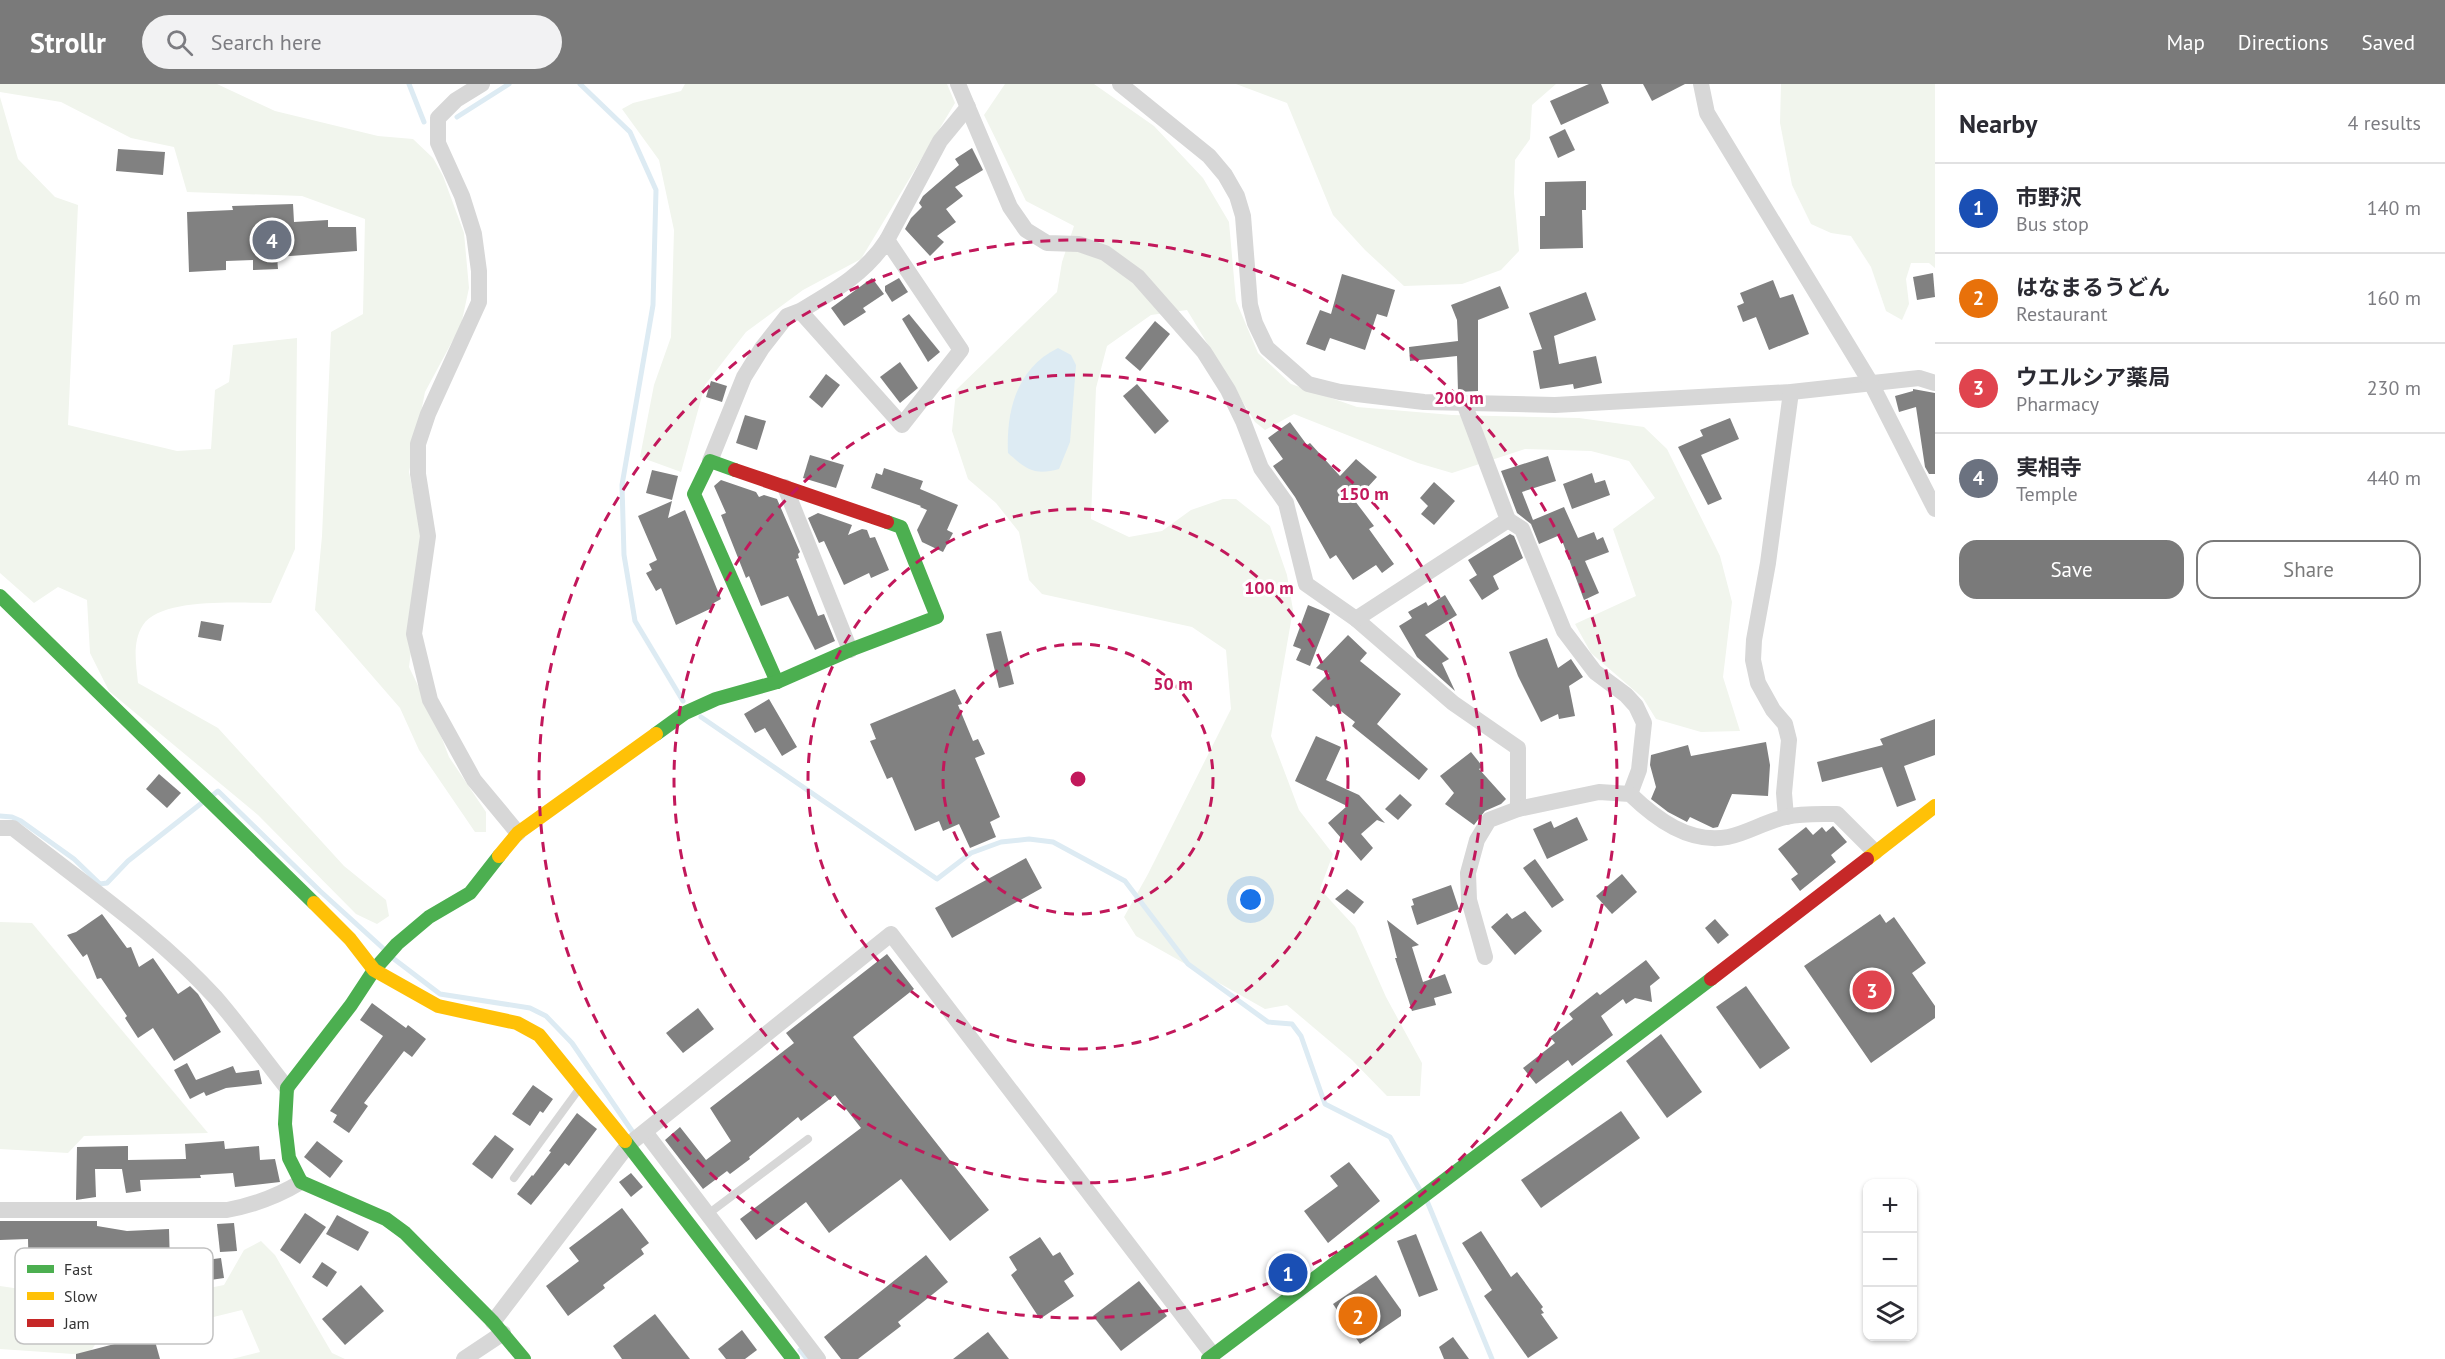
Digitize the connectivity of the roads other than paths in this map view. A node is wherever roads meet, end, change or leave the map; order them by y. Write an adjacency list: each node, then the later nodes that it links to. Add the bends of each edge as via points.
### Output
1 (482, 84): 25 (street, via 456,100 438,118 438,143 474,234 478,302 418,444 418,474 428,536 414,634 430,700 474,780)
2 (958, 84): 5 (street)
3 (1120, 84): 11 (street, via 1209,156 1225,175 1243,216 1255,323 1267,348 1285,365 1308,384 1340,392)
4 (1701, 84): 9 (street, via 1707,113)
5 (968, 107): 6 (street, via 940,141); 17 (street, via 1010,207 1026,230 1047,243 1079,244 1105,253 1138,277 1204,352 1228,390 1261,468 1286,503 1306,584)
6 (887, 240): 7 (street, via 876,258 855,276); 7 (street, via 961,350 902,425)
7 (800, 311): 12 (street, via 787,315 744,376)
8 (1935, 383): 9 (street, via 1919,378)
9 (1872, 385): 10 (street); 14 (street)
10 (1791, 392): 11 (street, via 1555,405); 23 (street, via 1753,660 1758,683 1785,724 1789,740)
11 (1464, 403): 15 (street)
12 (711, 461): 13 (street); 19 (street, via 694,494)
13 (785, 487): 18 (street); 18 (street, via 901,527 937,617)
14 (1935, 509)
15 (1508, 520): 17 (street); 20 (street, via 1522,528 1564,631 1595,672 1626,694 1644,723 1639,770)
16 (0, 596): 28 (street, via 350,939)
17 (1356, 619): 22 (street, via 1452,703 1518,747)
18 (850, 650): 19 (street)
19 (777, 682): 25 (street, via 716,699 685,713)
20 (1630, 794): 22 (street, via 1599,792); 23 (street, via 1650,813 1678,830 1707,837 1728,837)
21 (1935, 806): 26 (street)
22 (1518, 809): 27 (street, via 1489,820 1477,840 1468,873 1469,900)
23 (1786, 817): 26 (street, via 1837,814)
24 (0, 828): 30 (street, via 13,828 123,911 215,998)
25 (518, 833): 28 (street, via 470,893 429,916)
26 (1875, 852): 38 (street)
27 (1485, 957)
28 (374, 970): 29 (street, via 438,1006 517,1023 539,1035); 30 (street)
29 (581, 1087): 31 (street); 33 (lane)
30 (287, 1088): 34 (street, via 285,1124 289,1158)
31 (637, 1138): 36 (street); 37 (street); 38 (street, via 891,934); 41 (street)
32 (808, 1139): 36 (lane)
33 (514, 1178)
34 (301, 1182): 35 (street, via 281,1194 227,1210); 37 (street, via 396,1226)
35 (0, 1210)
36 (708, 1214): 42 (street)
37 (498, 1328): 39 (street); 40 (street)
38 (1211, 1357)
39 (464, 1359)
40 (524, 1359)
41 (793, 1359)
42 (818, 1359)

